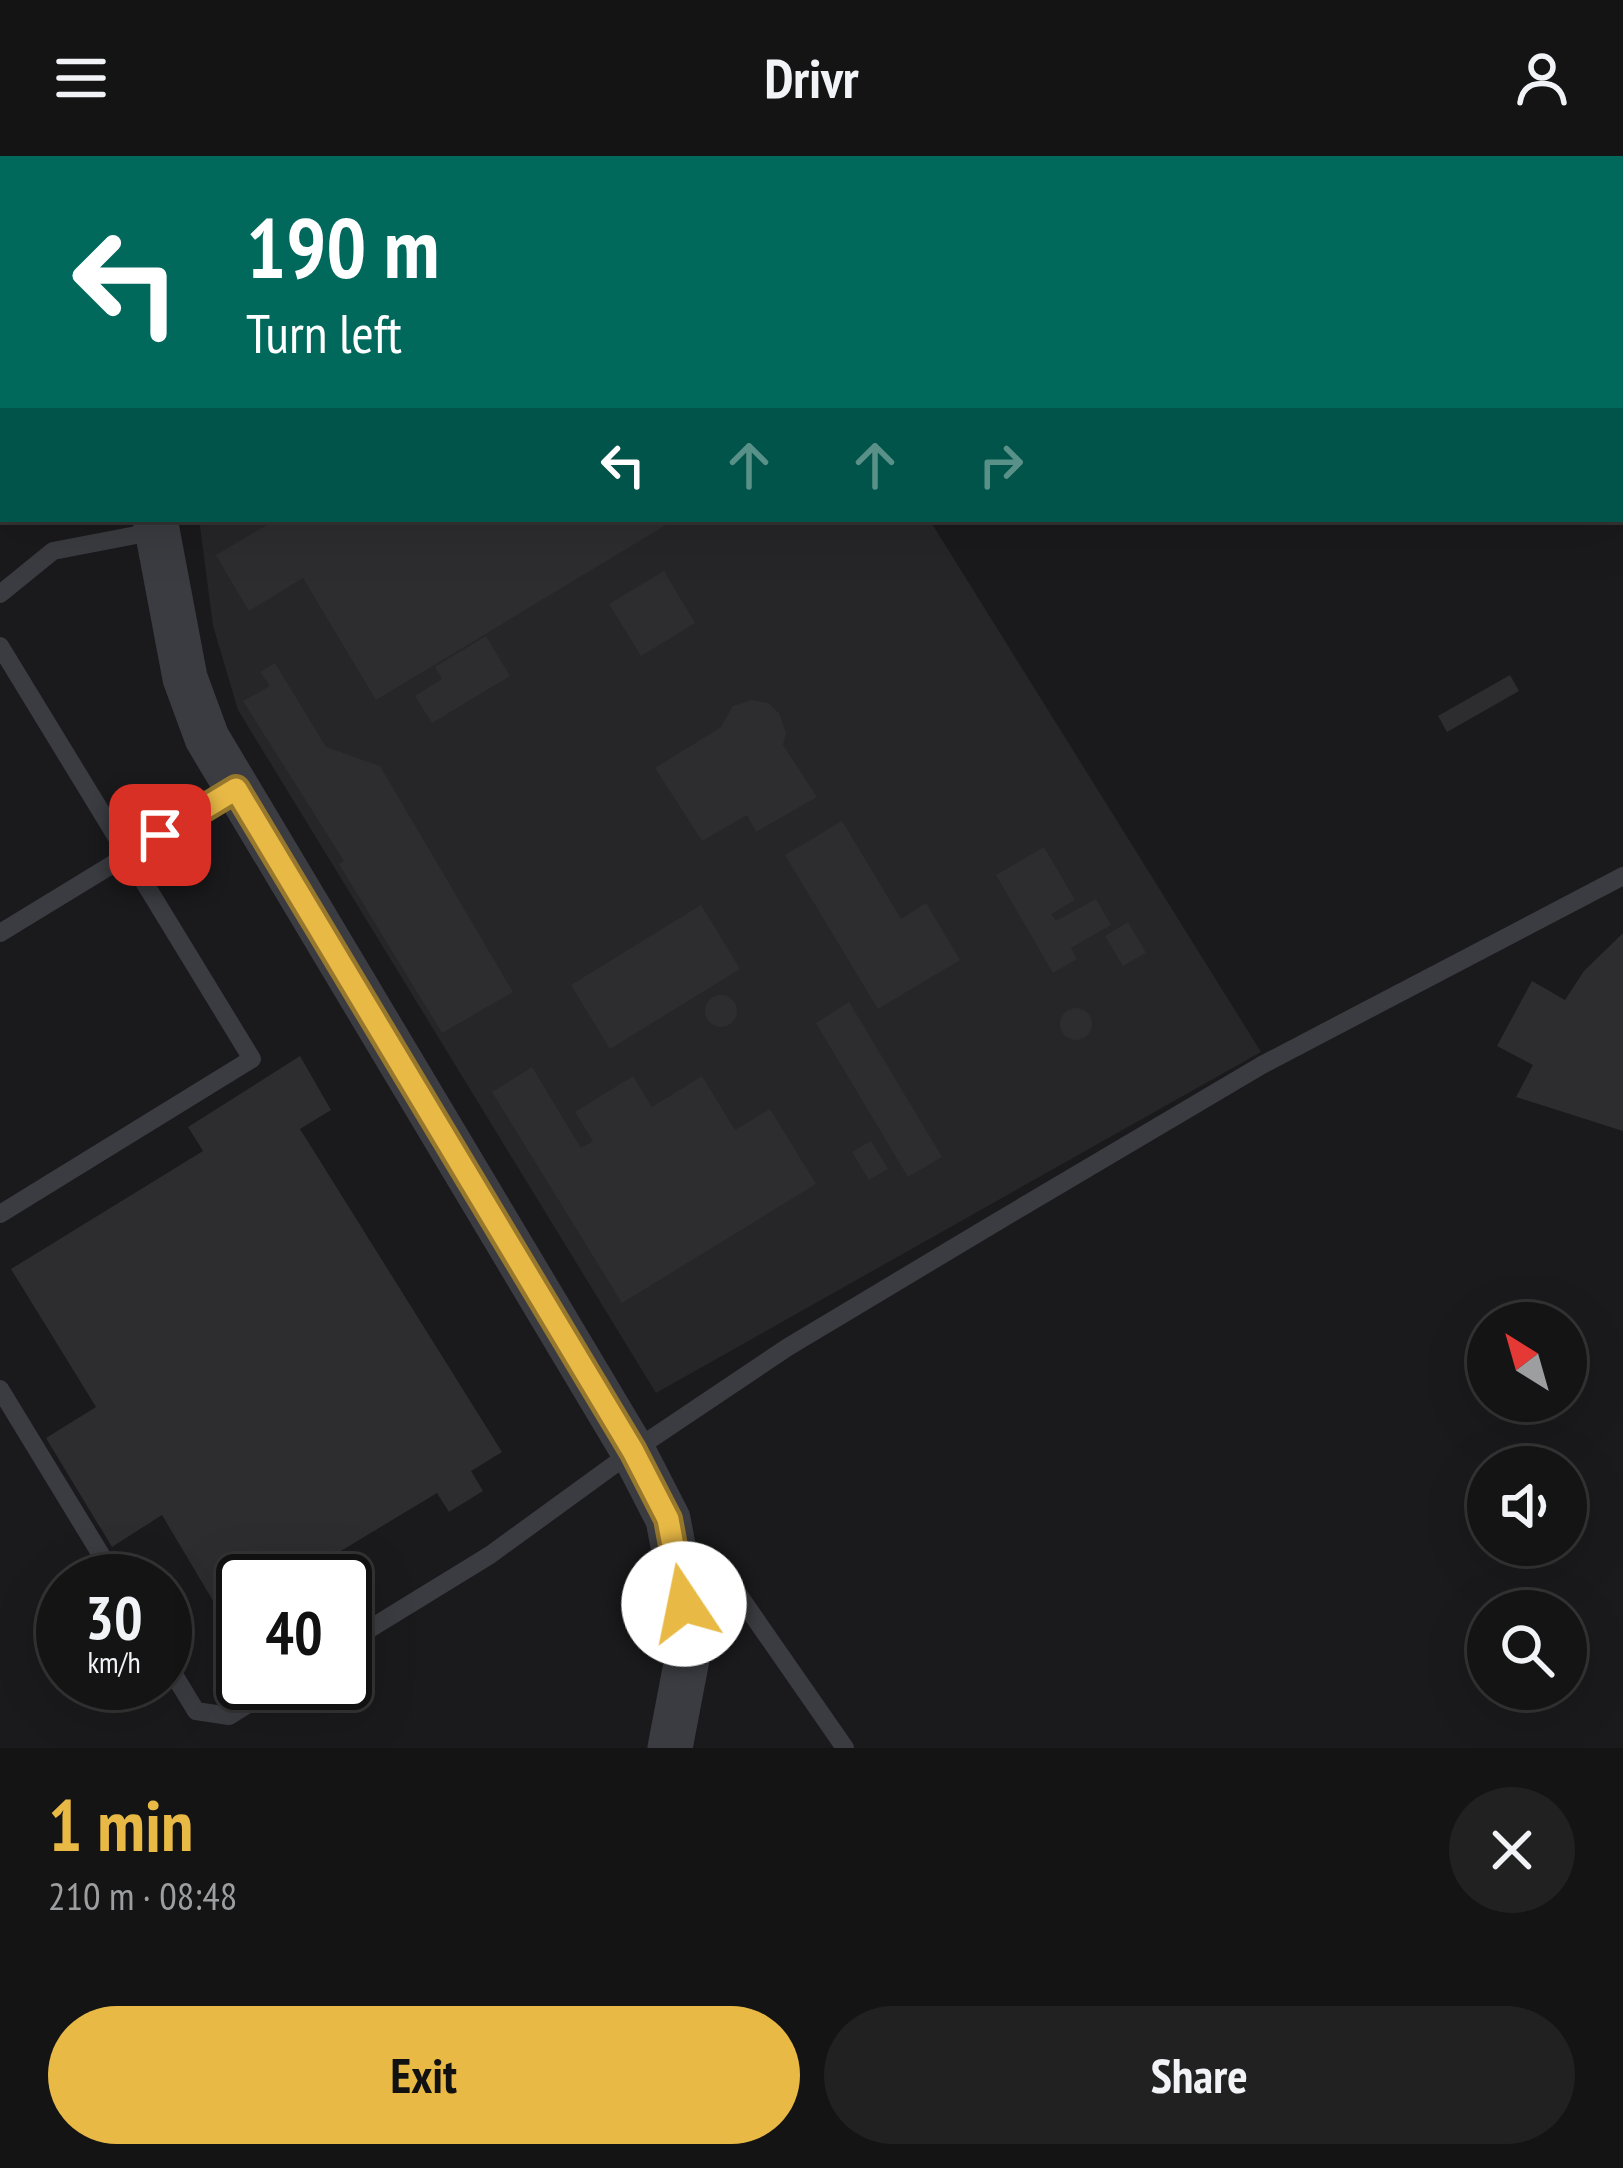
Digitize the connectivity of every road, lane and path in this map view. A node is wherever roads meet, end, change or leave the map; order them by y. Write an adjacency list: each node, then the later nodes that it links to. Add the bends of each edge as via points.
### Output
1 (156, 525): 2 (lane, via 53,551); 4 (street, via 185,678)
2 (0, 594)
3 (2, 654): 5 (lane)
4 (236, 789): 5 (lane); 10 (street)
5 (127, 855): 7 (lane); 8 (lane, via 252,1059)
6 (1623, 876): 10 (lane, via 1262,1065 788,1348)
7 (0, 933)
8 (0, 1214)
9 (0, 1389): 12 (lane)
10 (633, 1451): 11 (street, via 668,1519); 13 (lane)
11 (674, 1550): 16 (street, via 687,1659); 17 (lane, via 729,1581)
12 (101, 1554)
13 (372, 1628)
14 (192, 1704): 15 (lane, via 229,1716)
15 (239, 1710)
16 (670, 1748)
17 (845, 1748)

